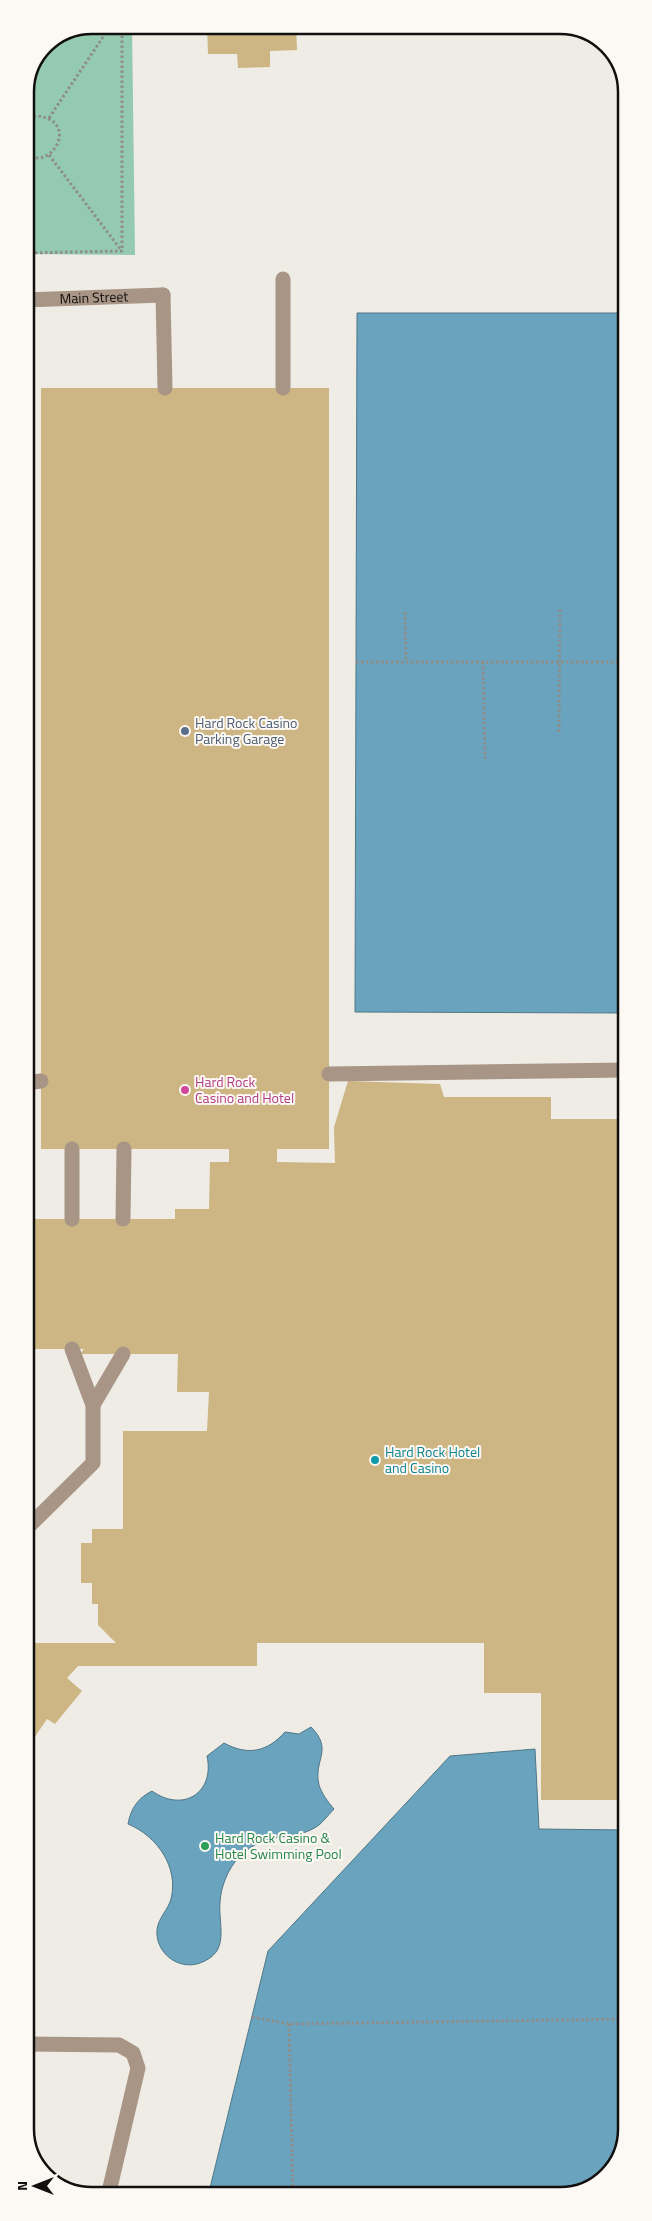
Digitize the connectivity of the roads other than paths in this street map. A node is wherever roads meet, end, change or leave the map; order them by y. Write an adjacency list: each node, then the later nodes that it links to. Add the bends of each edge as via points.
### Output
1 (283, 279): 4 (street)
2 (34, 300): 3 (street, Main Street, via 163,295)
3 (166, 388)
4 (283, 388)
5 (618, 1070): 6 (street)
6 (330, 1074)
7 (72, 1150): 9 (street)
8 (124, 1150): 10 (street)
9 (72, 1219)
10 (123, 1219)
11 (72, 1349): 13 (street)
12 (123, 1354): 13 (street)
13 (93, 1405): 14 (street, via 93,1463)
14 (34, 1521)
15 (34, 2044): 16 (street, via 119,2045 133,2053 138,2068)
16 (110, 2187)

